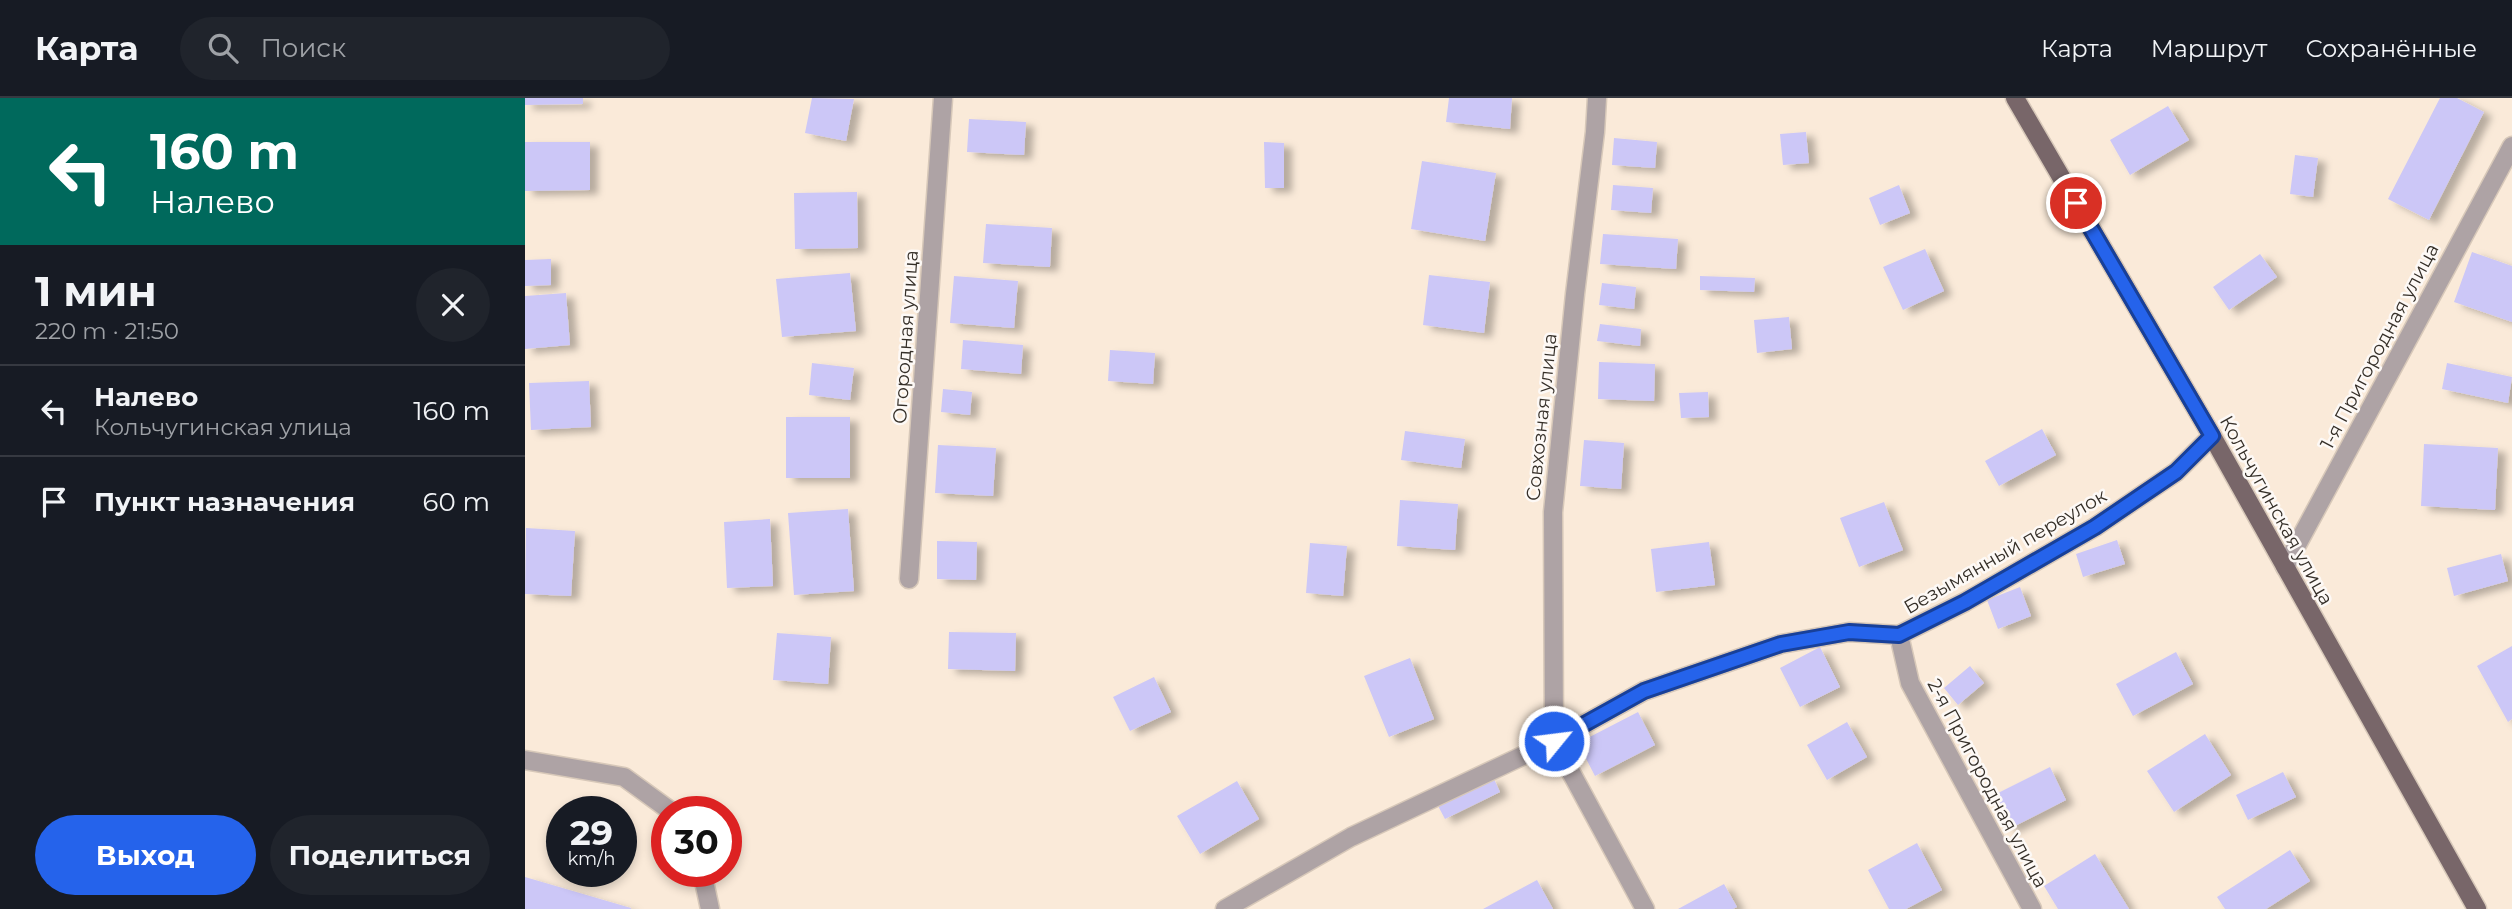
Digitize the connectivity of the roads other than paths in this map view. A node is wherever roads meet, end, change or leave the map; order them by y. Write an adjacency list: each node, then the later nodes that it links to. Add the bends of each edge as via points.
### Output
1 (943, 98): 7 (street, Огородная улица)
2 (1597, 98): 9 (street, Совхозная улица, via 1553,512)
3 (2015, 98): 5 (main road, Кольчугинская улица)
4 (2512, 146): 6 (street, 1-я Пригородная улица)
5 (2212, 436): 6 (main road, Кольчугинская улица); 8 (street, Безымянный переулок, via 2176,472 2095,527)
6 (2285, 567): 17 (main road, Кольчугинская улица)
7 (909, 579)
8 (1899, 635): 9 (street, Безымянный переулок, via 1849,632 1781,644 1644,691); 16 (street, 2-я Пригородная улица, via 1910,682)
9 (1554, 741): 14 (street, Безымянный переулок, via 1351,837); 15 (street)
10 (525, 760): 11 (street, via 624,777)
11 (651, 797)
12 (705, 887): 13 (street)
13 (710, 909)
14 (1226, 909)
15 (1645, 909)
16 (2032, 909)
17 (2477, 909)

